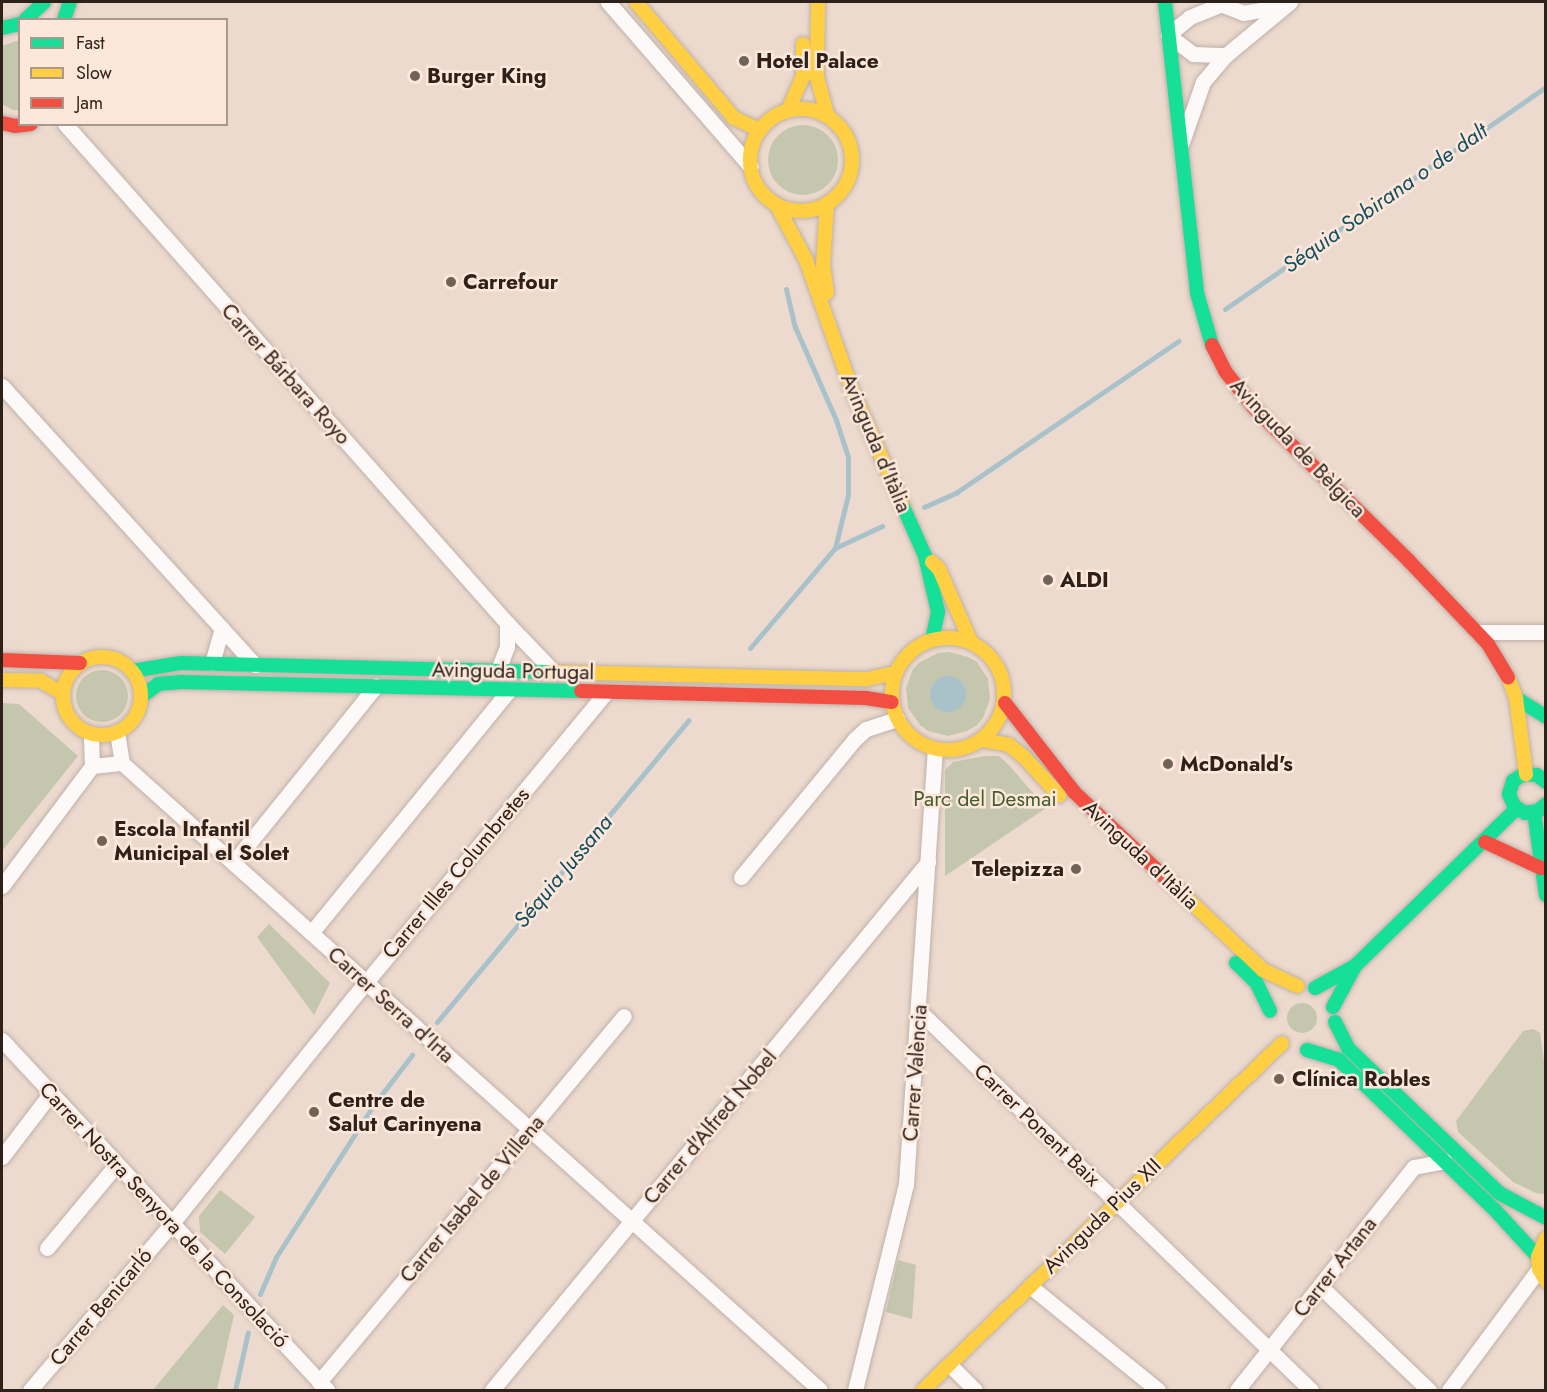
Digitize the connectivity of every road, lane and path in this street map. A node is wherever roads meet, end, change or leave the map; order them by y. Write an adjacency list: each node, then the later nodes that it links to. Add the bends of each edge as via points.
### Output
1 (44, 2): 10 (main road)
2 (70, 2): 11 (main road)
3 (608, 2): 23 (street)
4 (636, 2): 21 (main road, via 734,118)
5 (804, 2): 16 (main road, via 803,77)
6 (819, 2): 17 (main road, via 817,77)
7 (1165, 2): 14 (main road, Avinguda de Bèlgica)
8 (1218, 3): 9 (street, via 1243,13); 14 (street, via 1190,16)
9 (1287, 4): 15 (street)
10 (28, 18)
11 (65, 18)
12 (18, 24): 13 (main road)
13 (2, 28)
14 (1168, 35): 15 (street, via 1193,54); 22 (main road, Avinguda de Bèlgica)
15 (1226, 55): 22 (street, via 1203,82)
16 (788, 111): 17 (main road, via 808,109); 21 (main road, via 772,118)
17 (827, 115): 25 (main road, via 843,130 853,159 843,189)
18 (2, 123): 19 (main road)
19 (18, 126)
20 (67, 126): 29 (street, Carrer Bárbara Royo)
21 (760, 130): 23 (main road, via 752,148)
22 (1181, 146): 31 (main road, Avinguda de Bèlgica, via 1197,293 1208,336 1225,371 1254,408)
23 (751, 167): 24 (main road, via 765,196)
24 (776, 204): 25 (main road, via 802,211); 26 (main road, Avinguda d'Itàlia, via 806,260)
25 (827, 204): 26 (main road, Avinguda d'Itàlia, via 823,265)
26 (831, 329): 28 (main road, Avinguda d'Itàlia, via 852,390)
27 (2, 386): 30 (street)
28 (925, 556): 33 (main road, Avinguda d'Itàlia, via 938,612); 34 (main road, Avinguda d'Itàlia, via 939,568)
29 (507, 623): 39 (street, via 507,647); 41 (street, Carrer Bárbara Royo)
30 (222, 628): 37 (street); 38 (street)
31 (1477, 632): 32 (street); 49 (main road, Avinguda de Bèlgica, via 1506,671)
32 (1545, 632)
33 (932, 640): 34 (main road, via 952,638); 42 (main road, via 910,652)
34 (971, 642): 51 (main road, via 991,657 1003,679)
35 (2, 660): 36 (main road)
36 (80, 663): 40 (main road, via 102,657); 47 (main road, via 71,671)
37 (212, 663): 38 (main road, Avinguda Portugal); 40 (main road, Avinguda Portugal, via 181,663)
38 (255, 665): 39 (main road, Avinguda Portugal)
39 (498, 670): 41 (main road, Avinguda Portugal)
40 (132, 671): 48 (main road)
41 (554, 672): 42 (main road, Avinguda Portugal, via 867,679)
42 (895, 673): 50 (main road)
43 (2, 680): 47 (main road, via 41,681)
44 (376, 686): 45 (main road, Avinguda Portugal); 48 (main road, Avinguda Portugal, via 181,682 158,684); 67 (street)
45 (509, 690): 46 (main road, Avinguda Portugal); 72 (street)
46 (606, 692): 50 (main road, Avinguda Portugal, via 866,698); 74 (street, Carrer Illes Columbretes)
47 (62, 693): 55 (main road, via 73,723)
48 (141, 697): 54 (main road, via 134,718)
49 (1516, 698): 52 (main road); 61 (main road, Avinguda de Bèlgica)
50 (892, 702): 53 (main road)
51 (1005, 704): 56 (main road, via 997,724); 75 (main road, Avinguda d'Itàlia, via 1075,793 1263,970)
52 (1545, 717)
53 (897, 719): 57 (main road, via 913,739); 69 (street, via 866,729 854,740)
54 (117, 732): 55 (main road); 59 (street)
55 (91, 734): 60 (street)
56 (982, 740): 57 (main road, via 960,750); 81 (main road, Avinguda d'Itàlia, via 1009,745 1024,757 1065,801 1256,982)
57 (935, 750): 66 (street, Carrer València)
58 (1545, 760): 61 (main road)
59 (122, 763): 60 (street); 67 (street, Carrer Serra d'Irta)
60 (92, 766): 70 (street)
61 (1528, 773): 62 (main road); 63 (main road, via 1510,787 1510,800)
62 (1545, 782)
63 (1517, 808): 64 (main road, via 1525,813); 65 (main road)
64 (1540, 808): 68 (main road)
65 (1485, 842): 68 (main road); 73 (main road)
66 (928, 862): 78 (street, Carrer València); 91 (street, Carrer d'Alfred Nobel)
67 (233, 863): 72 (street, Carrer Serra d'Irta)
68 (1541, 868): 71 (main road)
69 (741, 877)
70 (2, 886)
71 (1545, 895)
72 (311, 933): 74 (street, Carrer Serra d'Irta)
73 (1355, 966): 76 (main road); 77 (main road)
74 (366, 983): 85 (street, Carrer Serra d'Irta); 92 (street, Carrer Illes Columbretes)
75 (1297, 986): 76 (main road); 81 (main road, via 1280,994)
76 (1315, 988): 77 (main road, via 1323,992)
77 (1333, 1007): 80 (main road)
78 (919, 1011): 89 (street, Carrer Ponent Baix); 104 (street, Carrer València, via 906,1184)
79 (624, 1016): 85 (street, Carrer Isabel de Villena)
80 (1335, 1022): 83 (main road, via 1325,1041); 90 (main road, via 1348,1048 1499,1193)
81 (1274, 1027): 83 (main road, via 1297,1050); 89 (main road, Avinguda Pius XII)
82 (2, 1040): 84 (street, Carrer Nostra Senyora de la Consolació)
83 (1307, 1050): 87 (main road, via 1339,1060)
84 (51, 1093): 86 (street); 88 (street, Carrer Nostra Senyora de la Consolació)
85 (530, 1130): 91 (street, Carrer Serra d'Irta); 100 (street, Carrer Isabel de Villena)
86 (2, 1157)
87 (1444, 1161): 95 (main road); 97 (street, Carrer Artana, via 1414,1167)
88 (117, 1164): 92 (street, Carrer Nostra Senyora de la Consolació); 94 (street)
89 (1116, 1201): 96 (main road, Avinguda Pius XII); 98 (street, Carrer Ponent Baix)
90 (1545, 1218)
91 (632, 1222): 102 (street, Carrer d'Alfred Nobel); 103 (street, Carrer Serra d'Irta)
92 (172, 1223): 100 (street, Carrer Nostra Senyora de la Consolació); 101 (street, Carrer Benicarló)
93 (1545, 1238): 95 (main road)
94 (47, 1248)
95 (1541, 1269): 111 (street)
96 (1029, 1286): 99 (main road, Avinguda Pius XII); 107 (street)
97 (1320, 1286): 98 (street, Carrer Artana); 110 (street)
98 (1269, 1350): 108 (street, Carrer Artana); 109 (street, Carrer Ponent Baix)
99 (950, 1365): 105 (main road, Avinguda Pius XII); 106 (street)
100 (323, 1386)
101 (30, 1390)
102 (492, 1390)
103 (820, 1390)
104 (855, 1390)
105 (923, 1390)
106 (975, 1390)
107 (1158, 1390)
108 (1237, 1390)
109 (1311, 1390)
110 (1429, 1390)
111 (1449, 1390)

